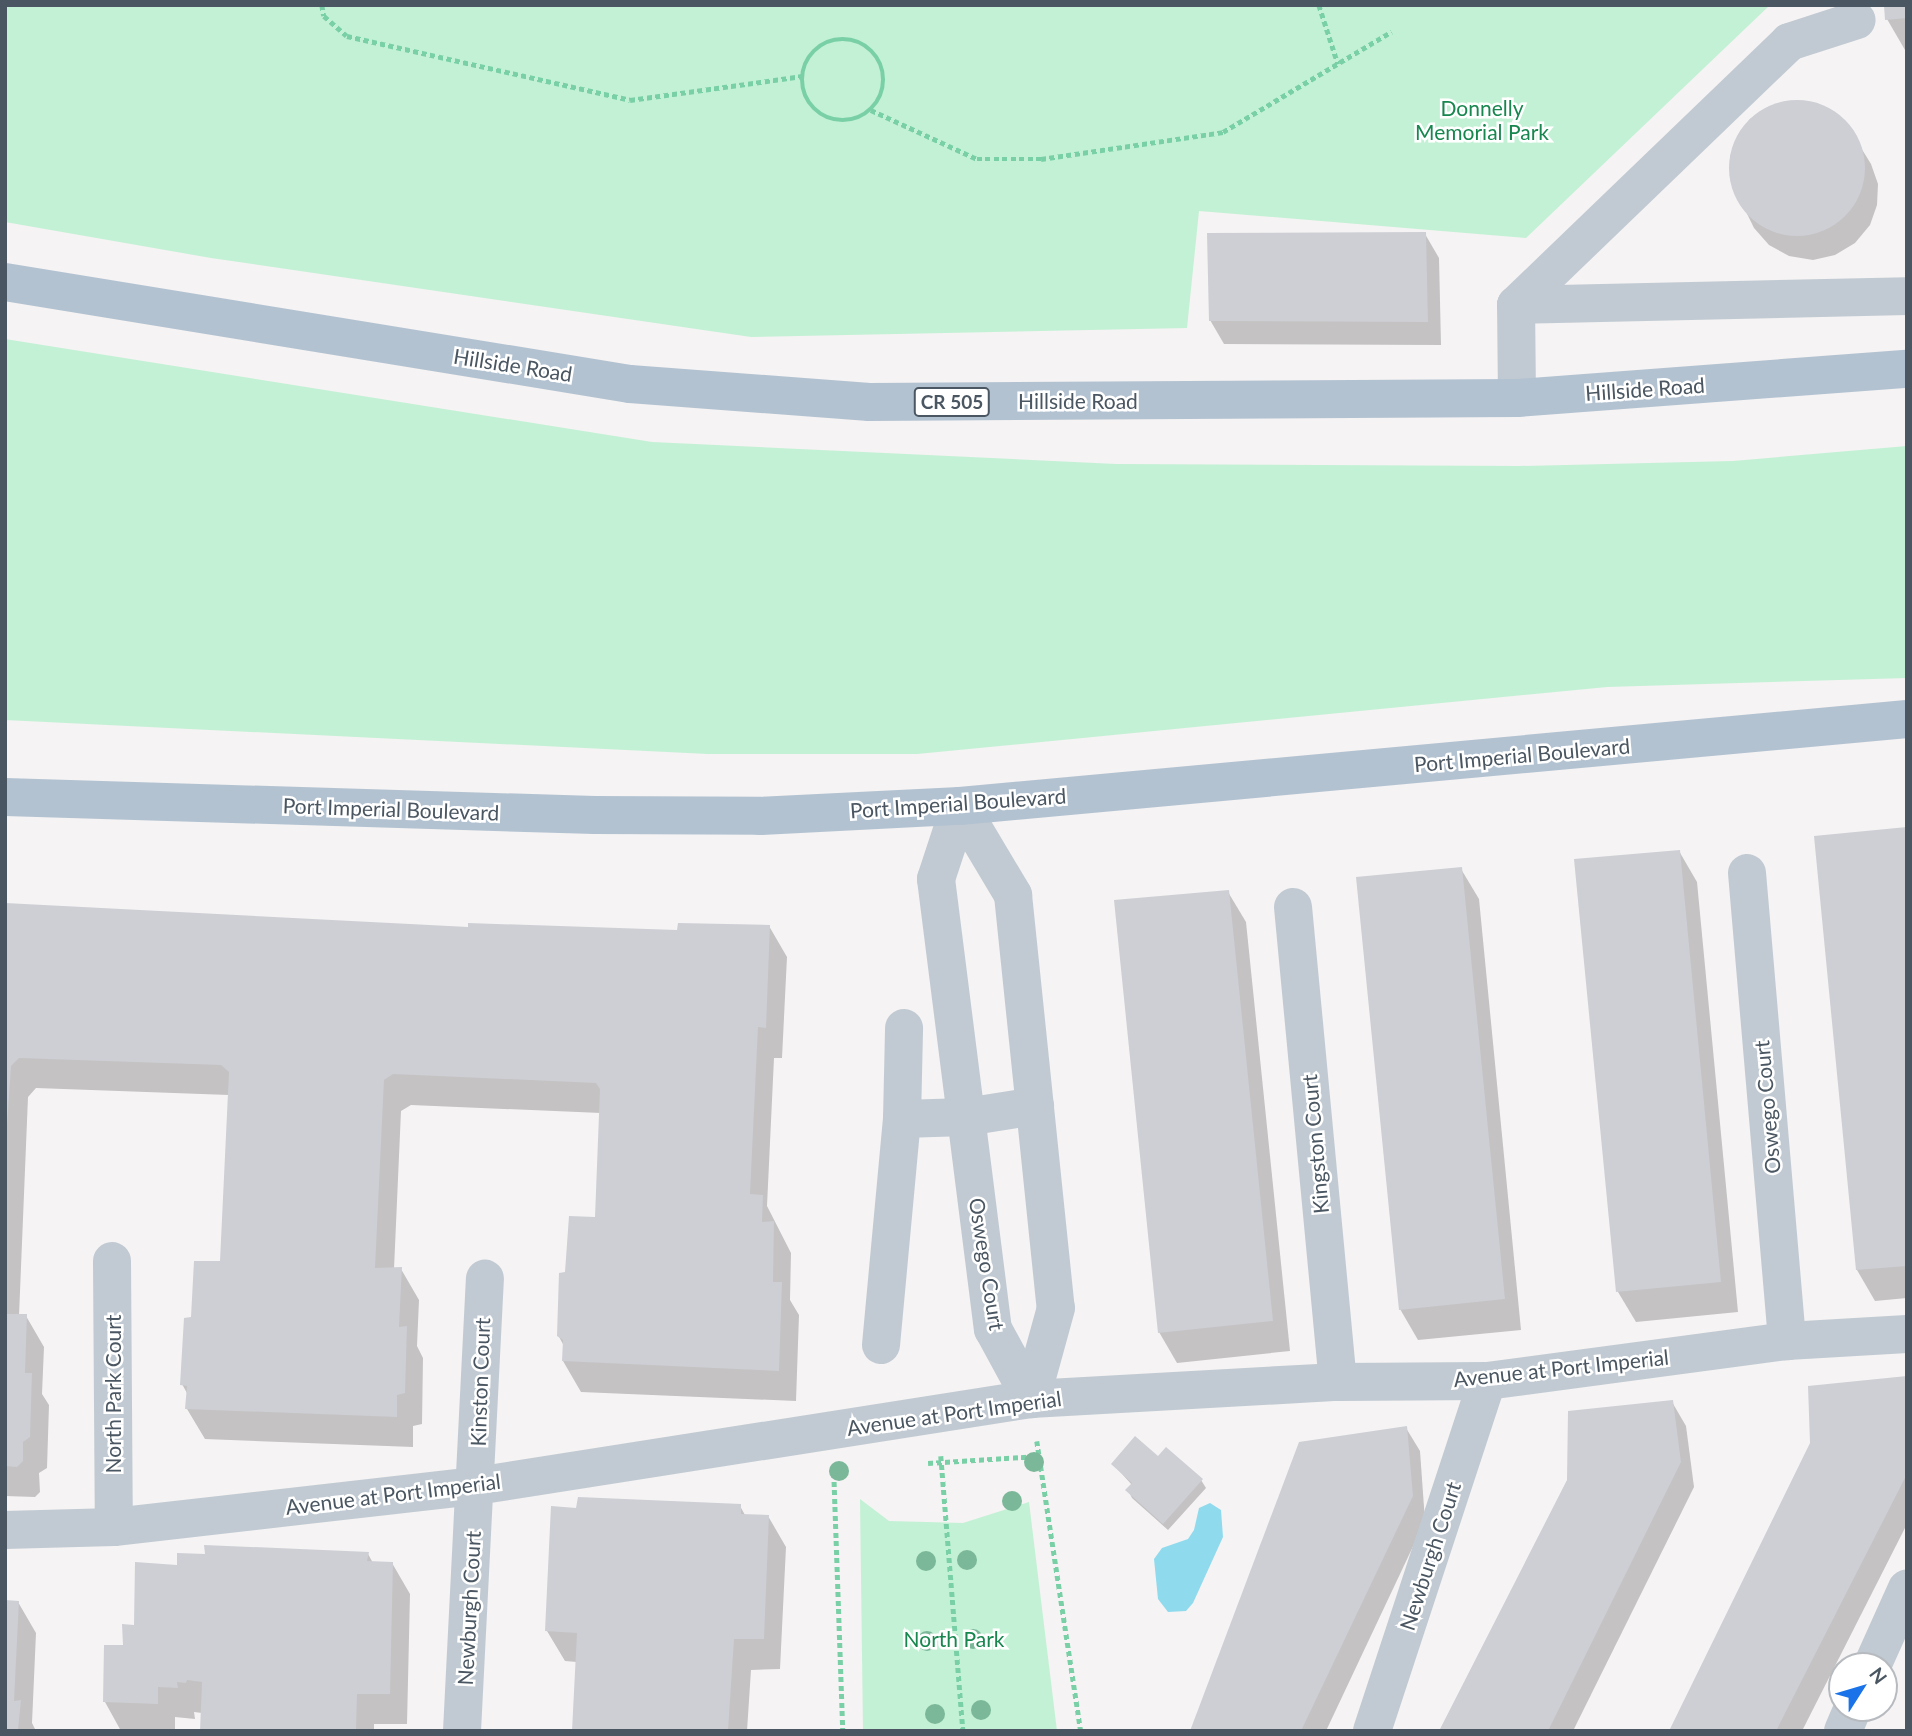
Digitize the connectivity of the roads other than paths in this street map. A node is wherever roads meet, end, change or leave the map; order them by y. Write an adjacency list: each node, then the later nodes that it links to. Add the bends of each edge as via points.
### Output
1 (1857, 20): 4 (street, via 1789,43)
2 (5, 282): 6 (main road, Hillside Road / CR 505, via 644,385 869,402)
3 (1907, 296): 4 (street)
4 (1516, 305): 6 (street)
5 (1907, 369): 6 (main road, Hillside Road / CR 505)
6 (1517, 398)
7 (1907, 719): 9 (main road, Port Imperial Boulevard)
8 (5, 797): 9 (main road, Port Imperial Boulevard, via 595,815 760,816)
9 (960, 806): 13 (street, via 1013,895); 14 (street, Oswego Court, via 936,879)
10 (1747, 873): 19 (street, Oswego Court)
11 (1293, 907): 22 (street, Kingston Court)
12 (904, 1028): 15 (street)
13 (1035, 1106): 14 (street); 23 (street, via 1056,1308)
14 (966, 1118): 15 (street); 23 (street, Oswego Court, via 993,1329)
15 (902, 1119): 20 (street)
16 (112, 1261): 25 (street, North Park Court)
17 (485, 1279): 24 (street, Kinston Court)
18 (1907, 1334): 19 (street, Avenue at Port Imperial)
19 (1787, 1340): 21 (street, Avenue at Port Imperial)
20 (881, 1345)
21 (1487, 1381): 22 (street, Avenue at Port Imperial); 30 (street, Newburgh Court)
22 (1338, 1382): 23 (street, Avenue at Port Imperial)
23 (1031, 1399): 24 (street, Avenue at Port Imperial)
24 (476, 1486): 25 (street, Avenue at Port Imperial); 29 (street, Newburgh Court)
25 (114, 1527): 26 (street, Avenue at Port Imperial)
26 (5, 1530)
27 (1907, 1588): 28 (street)
28 (1878, 1652)
29 (462, 1731)
30 (1372, 1731)

